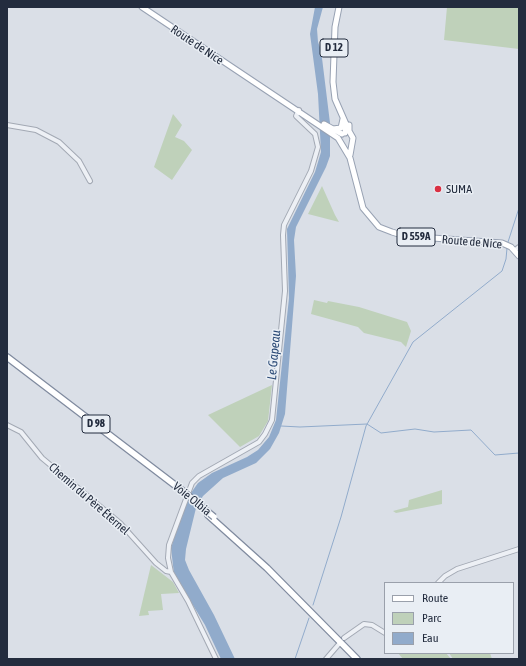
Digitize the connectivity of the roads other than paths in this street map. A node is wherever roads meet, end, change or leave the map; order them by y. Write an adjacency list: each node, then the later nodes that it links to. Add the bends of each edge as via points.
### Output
1 (142, 7): 3 (main road, Route de Nice)
2 (339, 7): 4 (main road, D 12, via 335,27)
3 (253, 82): 5 (main road); 7 (main road)
4 (334, 89): 6 (main road, D 12); 10 (main road, via 348,122)
5 (298, 111): 7 (main road); 24 (street, via 296,116 315,134 318,147 311,171 284,225 285,291 272,420 259,442 206,472 192,483 169,545)
6 (342, 116): 9 (main road, via 341,128); 10 (main road, via 347,126)
7 (315, 120): 9 (main road)
8 (7, 125): 15 (street, via 36,130 60,142 79,161)
9 (332, 131): 10 (main road); 11 (main road)
10 (346, 134): 11 (main road); 12 (main road, via 353,138)
11 (340, 140): 13 (main road)
12 (350, 144): 13 (main road); 14 (main road, D 559A)
13 (344, 145): 14 (main road, D 559A)
14 (350, 158): 16 (main road, Route de Nice / D 559A, via 363,208 379,227 405,236 502,243)
15 (90, 181)
16 (517, 249): 17 (main road, Route de Nice / D 559A)
17 (519, 256)
18 (7, 356): 21 (highway, Voie Olbia / D 98)
19 (7, 360): 21 (highway, Voie Olbia / D 98)
20 (7, 425): 24 (street, Chemin du Père Éternel, via 21,432 42,458 120,523 156,563)
21 (183, 493): 22 (highway, Voie Olbia / D 98, bridge)
22 (213, 518): 31 (highway, Voie Olbia / D 98, via 267,568); 32 (highway, Voie Olbia / D 98, via 271,568)
23 (519, 549): 25 (street, via 457,569)
24 (171, 572): 29 (street)
25 (439, 582)
26 (384, 632): 27 (street, via 372,625 364,624)
27 (344, 638)
28 (339, 644): 30 (street)
29 (216, 659)
30 (326, 659)
31 (357, 659)
32 (362, 659)

